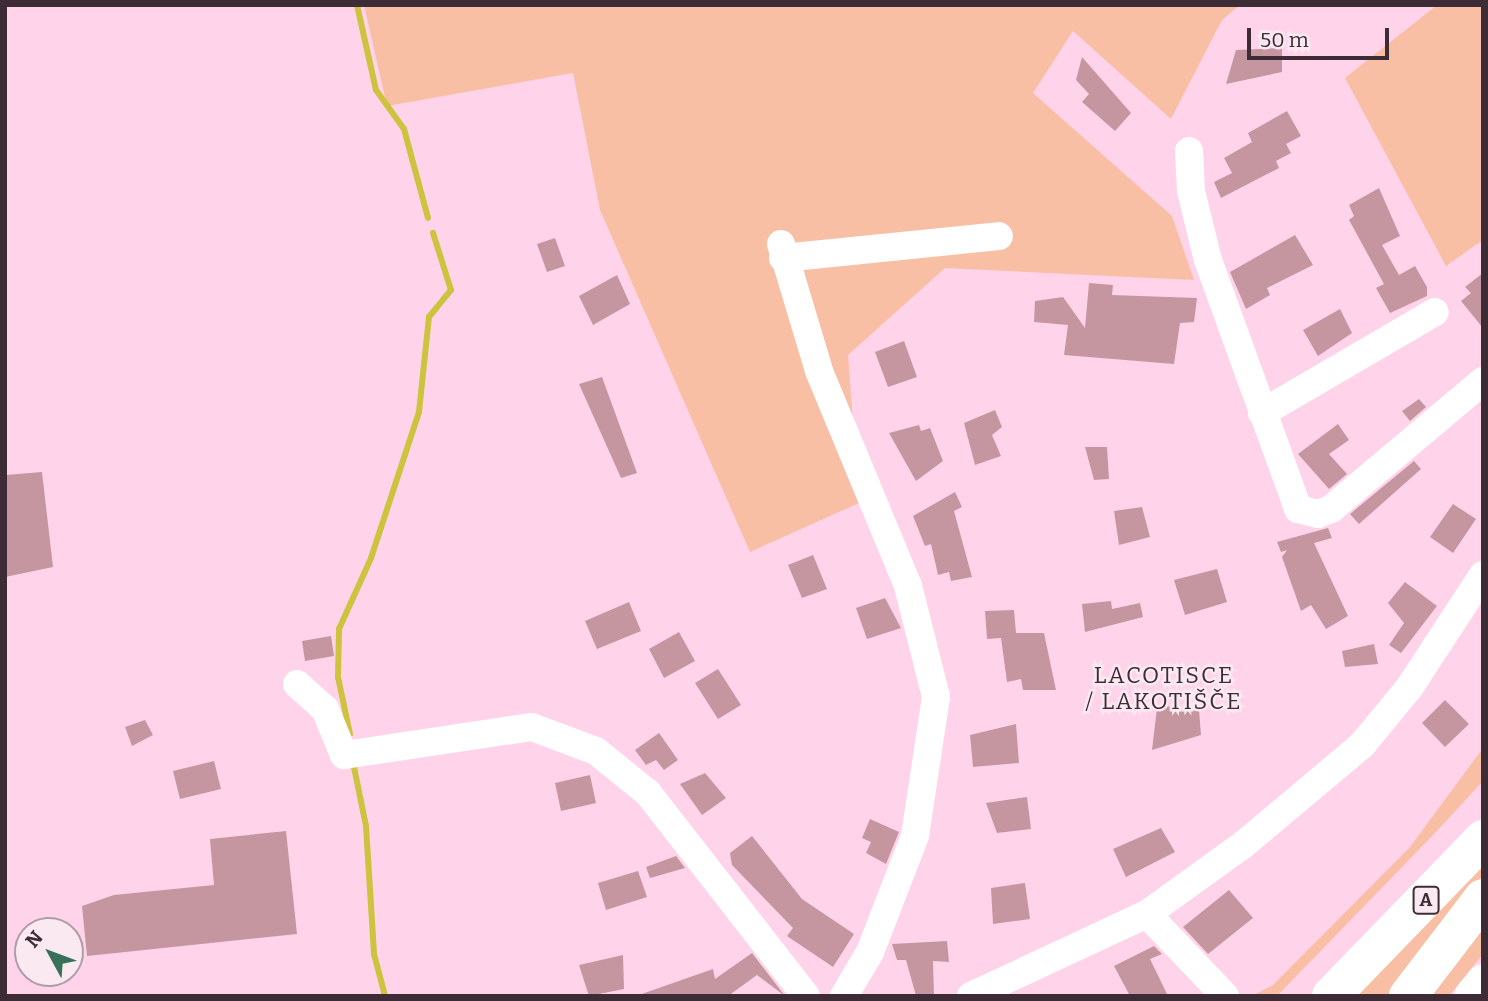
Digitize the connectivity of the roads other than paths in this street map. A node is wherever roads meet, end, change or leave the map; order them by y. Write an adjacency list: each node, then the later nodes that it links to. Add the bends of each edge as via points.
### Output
1 (1189, 151): 5 (street, via 1191,191 1208,260)
2 (999, 236): 13 (street, via 782,251 844,438 902,569 936,697 915,836 870,952)
3 (1435, 312): 5 (street)
4 (1483, 381): 5 (street, via 1318,514 1293,503)
5 (1262, 413)
6 (1483, 575): 10 (street, via 1409,688 1362,745 1244,844)
7 (297, 684): 12 (street, via 325,709 344,755 532,727 605,757 648,793)
8 (1483, 839): 16 (highway, A)
9 (1483, 898): 17 (highway)
10 (1147, 914): 14 (street); 15 (street)
11 (1483, 981): 18 (main road)
12 (806, 996)
13 (844, 996)
14 (971, 996)
15 (1225, 996)
16 (1331, 996)
17 (1408, 996)
18 (1471, 996)

